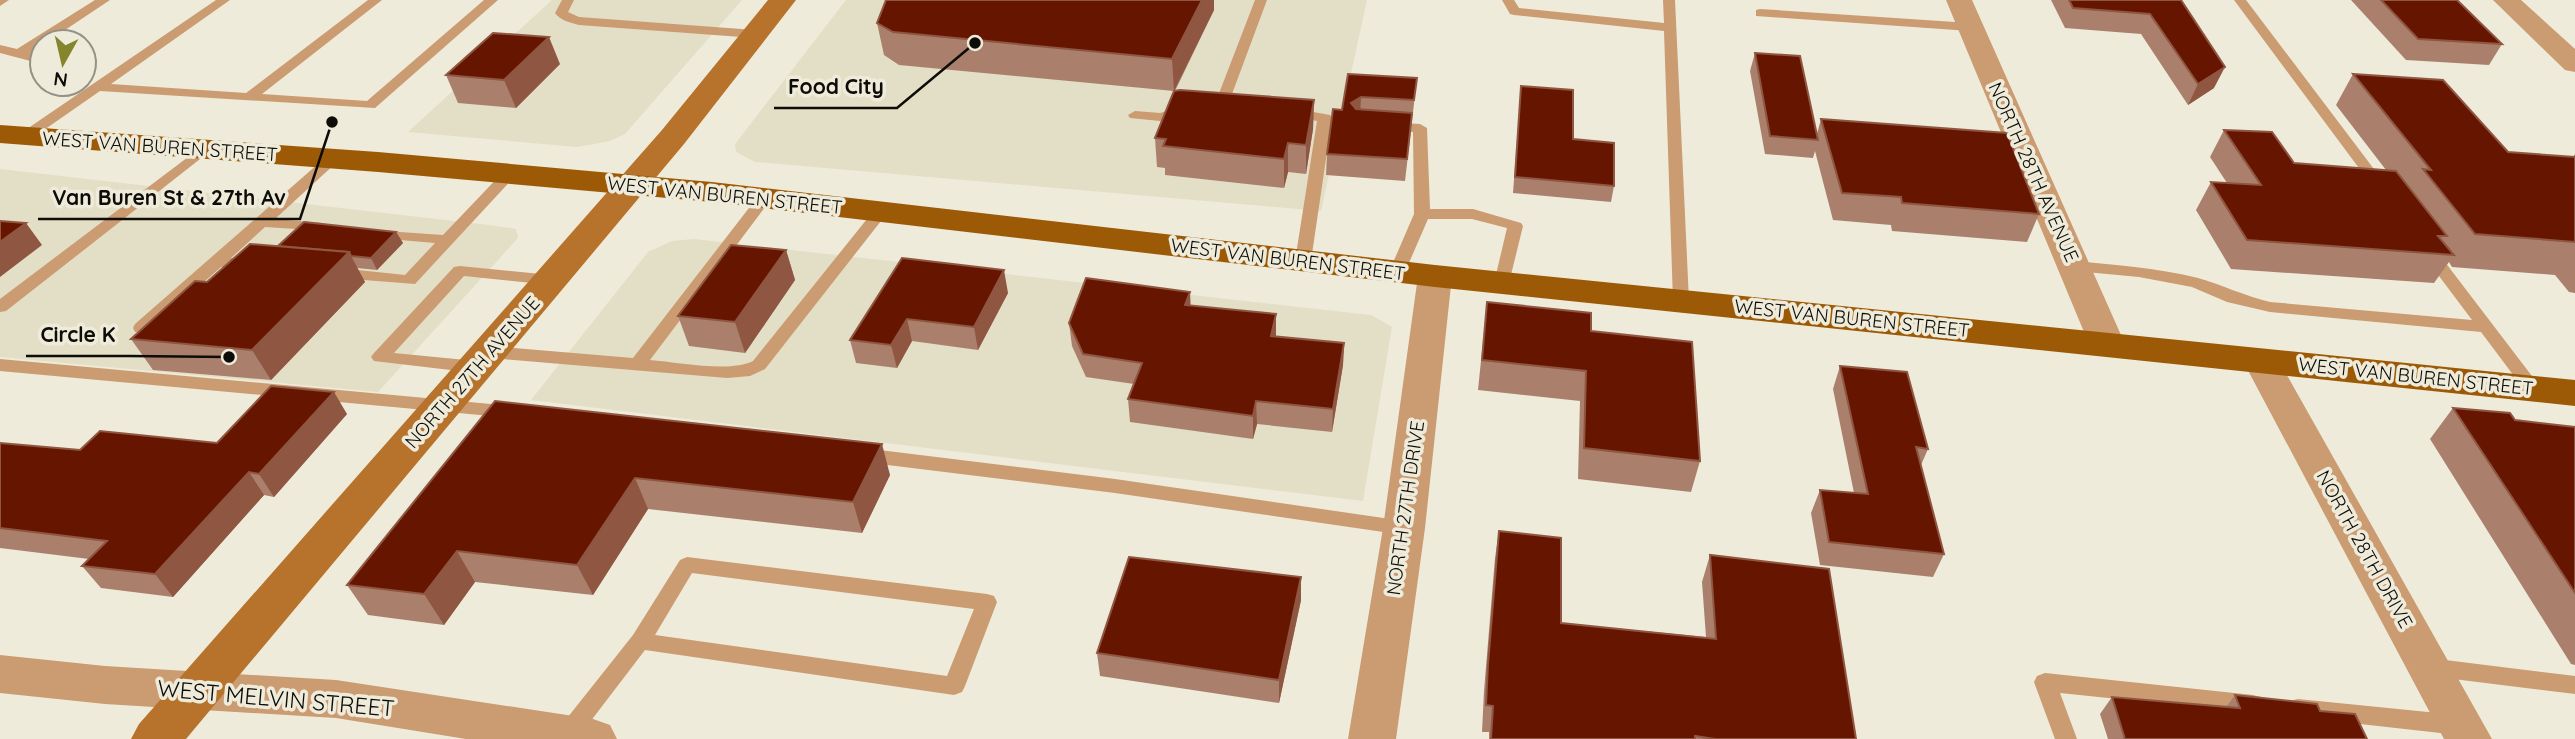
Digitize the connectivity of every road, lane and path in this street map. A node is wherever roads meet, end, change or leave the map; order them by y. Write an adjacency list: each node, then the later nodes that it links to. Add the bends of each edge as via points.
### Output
1 (104, 0): 17 (lane)
2 (223, 0): 20 (lane)
3 (376, 0): 22 (lane)
4 (492, 0): 22 (lane, via 370,105)
5 (569, 0): 15 (lane, via 561,13 579,21)
6 (782, 0): 15 (main road, NORTH 27TH AVENUE)
7 (1261, 0): 25 (lane, via 1230,100 1160,117)
8 (1508, 0): 14 (lane, via 1514,11)
9 (1669, 0): 14 (lane)
10 (2240, 0): 33 (lane)
11 (2506, 0): 19 (street)
12 (1760, 13): 13 (lane)
13 (1964, 13): 42 (street, NORTH 28TH AVENUE)
14 (1670, 28): 49 (lane)
15 (755, 34): 31 (main road, NORTH 27TH AVENUE)
16 (0, 49): 17 (lane)
17 (19, 54): 18 (lane)
18 (28, 56)
19 (2575, 64)
20 (98, 76)
21 (98, 83): 22 (lane)
22 (249, 97)
23 (66, 98): 27 (lane)
24 (1274, 109): 39 (lane, via 1325,118)
25 (1135, 115)
26 (1372, 125): 35 (lane, via 1420,128)
27 (13, 135): 28 (main road, WEST VAN BUREN STREET)
28 (204, 149): 29 (main road, WEST VAN BUREN STREET); 50 (lane)
29 (332, 159): 30 (main road, WEST VAN BUREN STREET); 36 (lane)
30 (510, 173): 31 (main road, WEST VAN BUREN STREET); 37 (lane)
31 (632, 185): 32 (main road, WEST VAN BUREN STREET); 47 (main road, NORTH 27TH AVENUE)
32 (764, 198): 34 (main road, WEST VAN BUREN STREET); 56 (lane)
33 (2390, 200)
34 (880, 212): 39 (main road, WEST VAN BUREN STREET); 56 (lane, via 759,365 727,372)
35 (1422, 214): 46 (lane); 48 (lane, via 1472,214 1515,226)
36 (261, 222): 37 (lane); 40 (lane)
37 (447, 240): 41 (lane)
38 (2423, 244): 51 (lane)
39 (1303, 261): 46 (main road, WEST VAN BUREN STREET)
40 (217, 262): 43 (lane); 52 (lane)
41 (422, 266): 44 (lane); 45 (lane, via 409,279)
42 (2075, 266): 51 (lane, via 2196,283 2270,307); 53 (street, NORTH 28TH AVENUE)
43 (272, 267)
44 (460, 271): 47 (lane); 54 (lane, via 380,357)
45 (327, 272)
46 (1416, 274): 48 (main road, WEST VAN BUREN STREET); 63 (street, NORTH 27TH DRIVE)
47 (551, 280): 54 (main road, NORTH 27TH AVENUE)
48 (1502, 283): 49 (main road, WEST VAN BUREN STREET)
49 (1681, 301): 53 (main road, WEST VAN BUREN STREET)
50 (0, 307)
51 (2486, 327): 58 (lane)
52 (141, 328)
53 (2107, 344): 55 (main road, WEST VAN BUREN STREET)
54 (483, 360): 56 (lane); 60 (main road, NORTH 27TH AVENUE)
55 (2261, 360): 58 (main road, WEST VAN BUREN STREET); 65 (street, NORTH 28TH DRIVE)
56 (638, 364)
57 (0, 365): 60 (lane)
58 (2532, 388): 59 (main road, WEST VAN BUREN STREET)
59 (2575, 393)
60 (444, 404): 61 (lane); 68 (main road, NORTH 27TH AVENUE)
61 (527, 414)
62 (842, 453): 63 (lane)
63 (1404, 528): 72 (street, NORTH 27TH DRIVE)
64 (640, 641): 64 (lane, via 954,686 987,602 687,565); 70 (lane)
65 (2429, 667): 67 (lane); 69 (street, NORTH 28TH DRIVE)
66 (0, 674): 68 (street, WEST MELVIN STREET)
67 (2575, 685)
68 (199, 689): 70 (street, WEST MELVIN STREET, via 336,699); 71 (main road, NORTH 27TH AVENUE)
69 (2464, 732): 73 (lane, via 2045,682)
70 (580, 737)
71 (156, 739)
72 (1372, 739)
73 (2066, 739)

